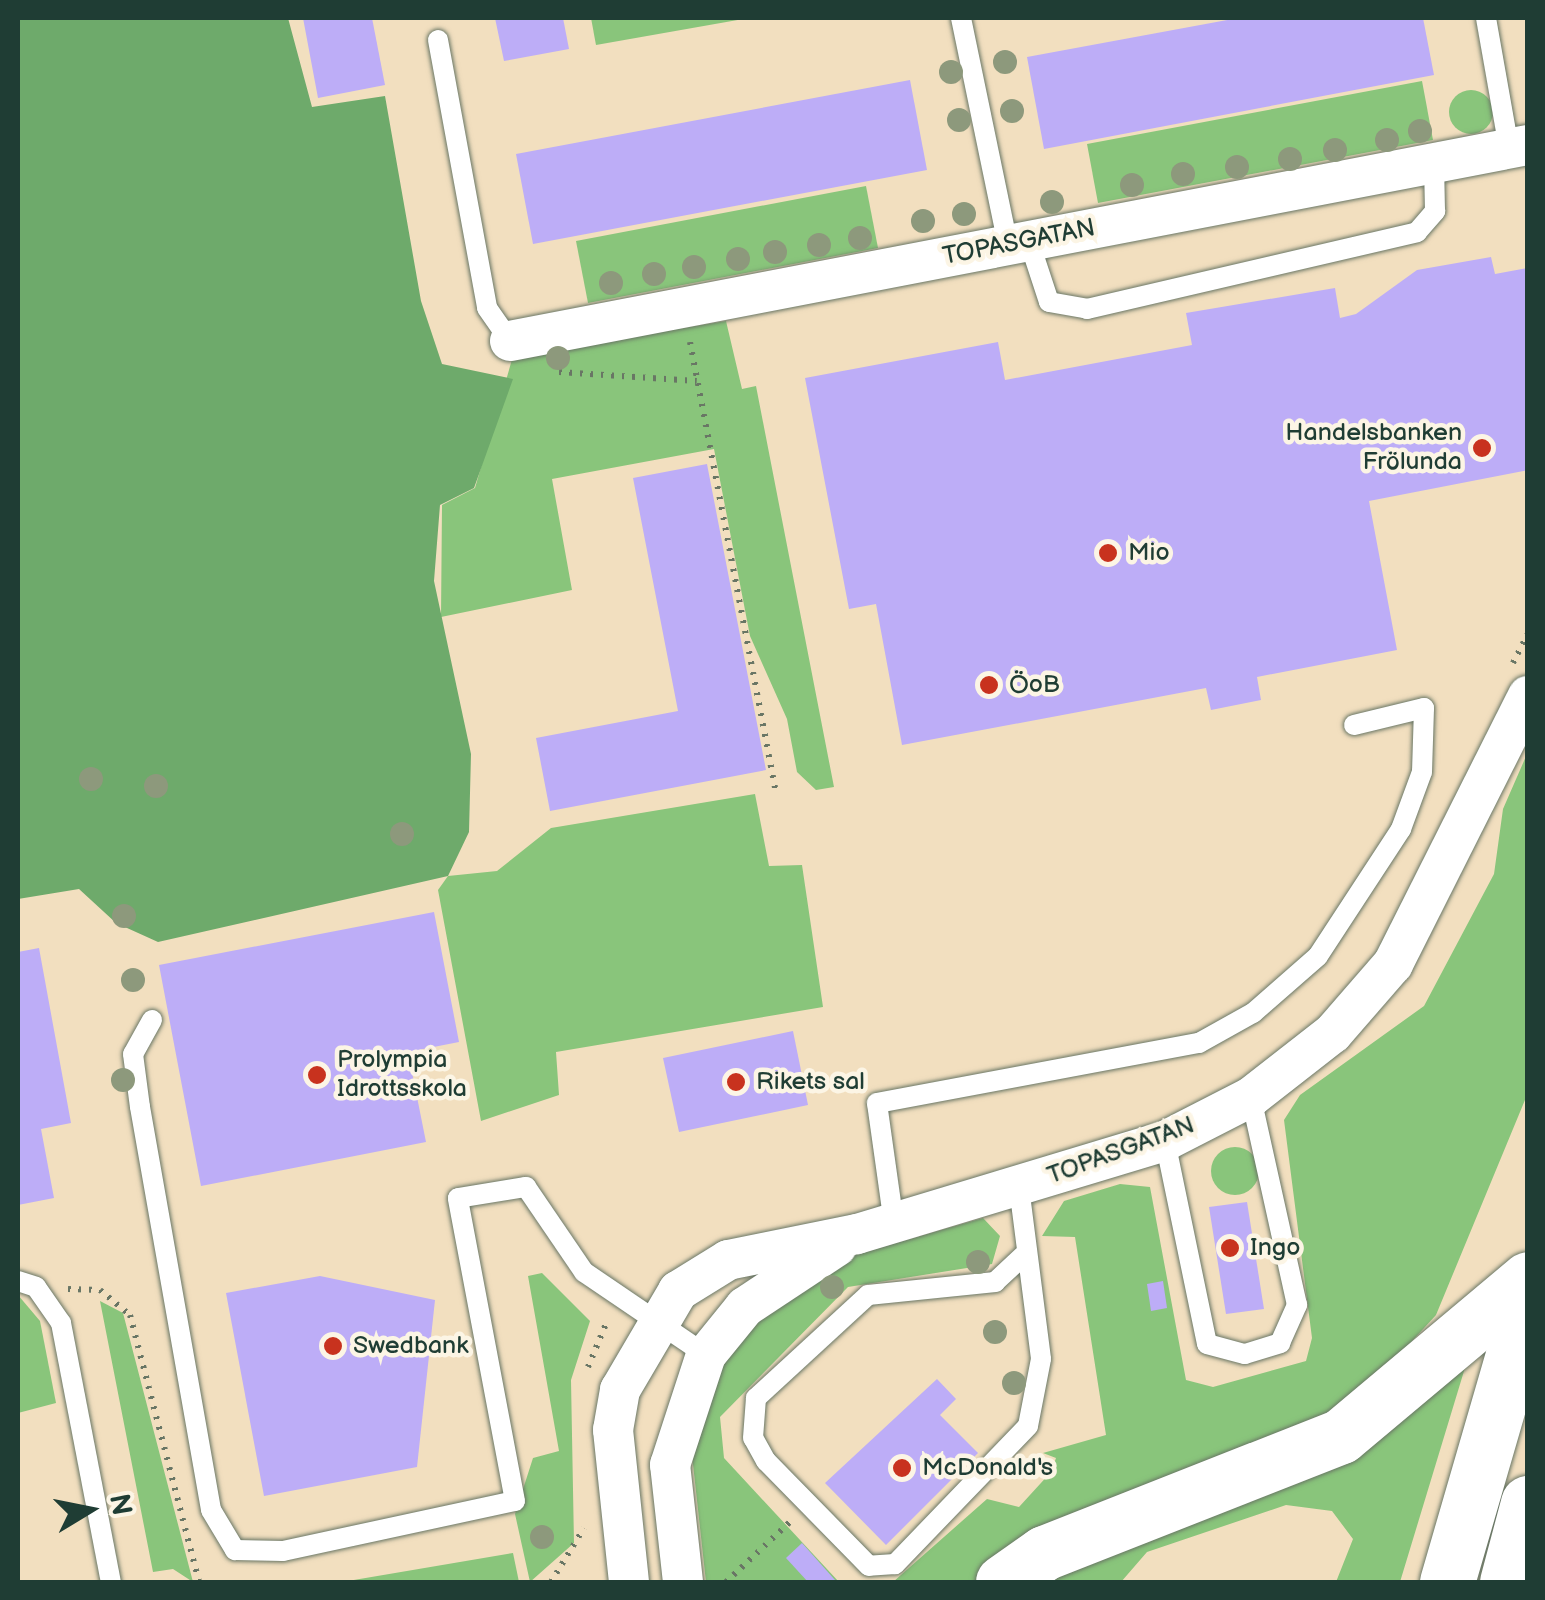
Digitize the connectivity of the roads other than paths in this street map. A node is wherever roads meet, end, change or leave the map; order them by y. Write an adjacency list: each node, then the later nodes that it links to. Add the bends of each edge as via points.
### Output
1 (961, 18): 6 (lane)
2 (1486, 18): 4 (lane)
3 (438, 40): 7 (lane, via 486,308)
4 (1518, 147): 5 (street, TOPASGATAN)
5 (1434, 163): 6 (street, TOPASGATAN); 6 (lane, via 1435,211 1417,232 1086,308 1049,302)
6 (1018, 243): 7 (street, TOPASGATAN)
7 (528, 337)
8 (1519, 682): 11 (street, TOPASGATAN, via 1393,964 1333,1033)
9 (1354, 725): 14 (lane, via 1424,708 1422,772 1401,829 1318,956 1253,1013 1200,1043 877,1104)
10 (152, 1020): 19 (lane, via 133,1054 140,1107 212,1510 235,1550 282,1551 515,1501 458,1198 526,1187 584,1272)
11 (1250, 1097): 12 (street, TOPASGATAN); 12 (lane, via 1297,1305 1280,1343 1245,1354 1207,1344)
12 (1164, 1141): 13 (street, TOPASGATAN)
13 (1019, 1186): 14 (street, TOPASGATAN); 15 (lane)
14 (876, 1229): 19 (street, TOPASGATAN, via 728,1260 678,1290); 20 (street, TOPASGATAN, via 745,1307)
15 (1023, 1256): 15 (lane, via 995,1282 868,1295 756,1398 753,1438 846,1551 882,1568 1007,1455 1039,1392)
16 (1528, 1279): 26 (highway, via 1341,1436 1044,1553)
17 (26, 1284): 23 (lane, via 62,1323)
18 (1528, 1303): 22 (highway)
19 (656, 1324): 20 (lane); 24 (street, TOPASGATAN, via 620,1390 612,1430)
20 (706, 1355): 25 (street, TOPASGATAN, via 670,1465)
21 (1527, 1504): 27 (highway)
22 (1447, 1580)
23 (111, 1582)
24 (630, 1582)
25 (683, 1582)
26 (1002, 1582)
27 (1507, 1582)

